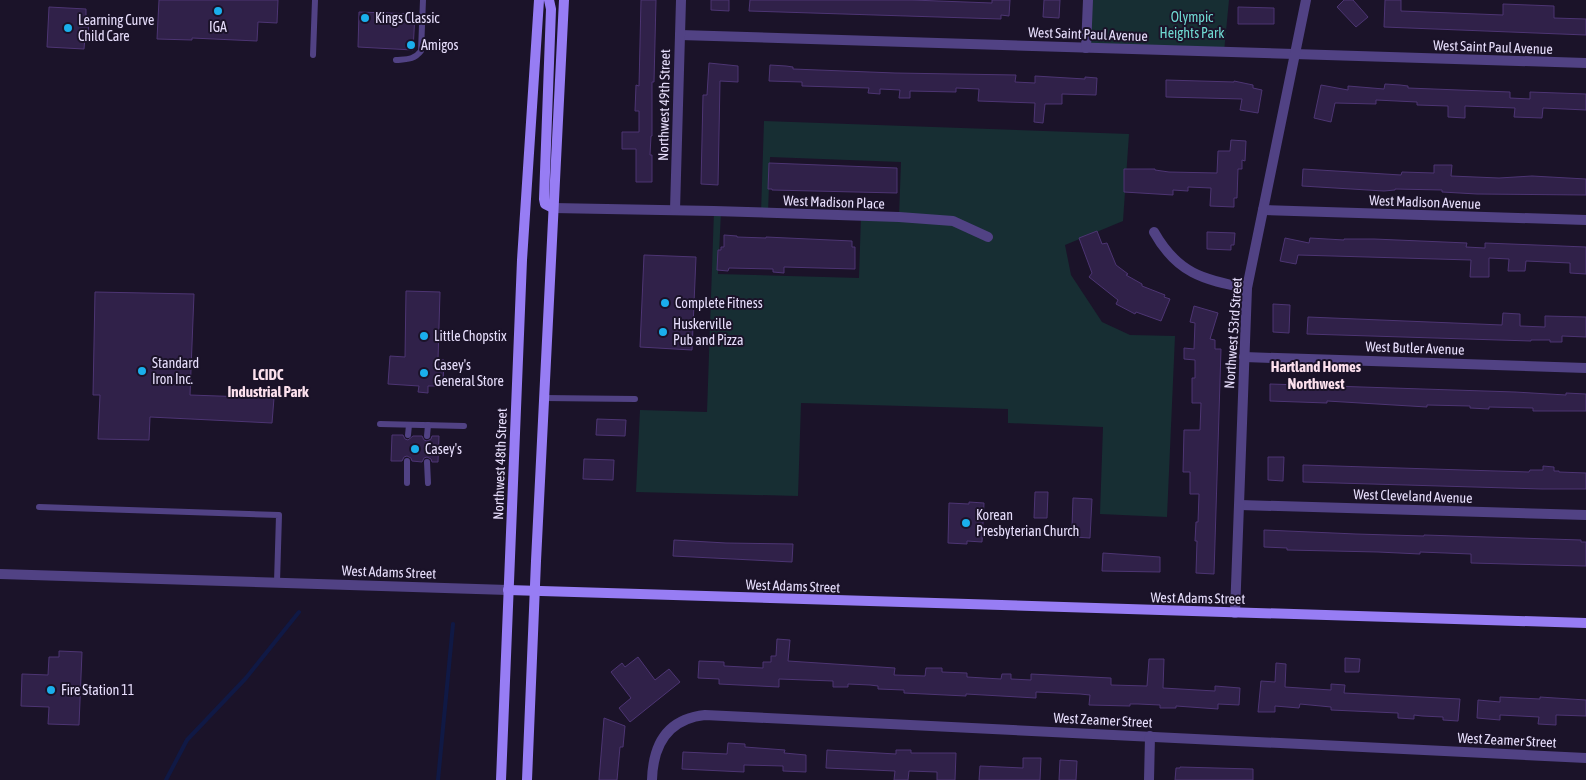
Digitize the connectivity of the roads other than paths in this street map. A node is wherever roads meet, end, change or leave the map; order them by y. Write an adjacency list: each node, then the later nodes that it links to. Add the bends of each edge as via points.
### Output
1 (315, 0): 11 (lane)
2 (423, 0): 13 (lane, via 421,50 411,59)
3 (539, 0): 41 (main road, Northwest 48th Street, via 524,207)
4 (549, 0): 15 (main road, via 552,8 544,199 545,204)
5 (564, 0): 15 (main road)
6 (681, 0): 9 (street, Northwest 49th Street)
7 (1088, 0): 10 (street)
8 (1306, 0): 12 (street, Northwest 53rd Street)
9 (680, 35): 10 (street, West Saint Paul Avenue); 16 (street, Northwest 49th Street)
10 (1086, 48): 12 (street, West Saint Paul Avenue)
11 (312, 55)
12 (1294, 55): 14 (street, West Saint Paul Avenue); 17 (street, Northwest 53rd Street)
13 (396, 60)
14 (1586, 63)
15 (554, 208): 16 (street); 24 (main road)
16 (675, 210): 20 (street, West Madison Place, via 953,221)
17 (1263, 210): 18 (street, West Madison Avenue); 21 (street, Northwest 53rd Street)
18 (1586, 220)
19 (1154, 232): 21 (street, via 1166,252 1182,266 1205,278)
20 (988, 237)
21 (1247, 288): 22 (street, Northwest 53rd Street)
22 (1244, 357): 23 (street, West Butler Avenue); 36 (street, Northwest 53rd Street)
23 (1586, 368)
24 (544, 398): 25 (lane); 42 (main road)
25 (635, 399)
26 (380, 424): 27 (lane)
27 (408, 425): 28 (lane); 30 (lane)
28 (428, 425): 29 (lane); 31 (lane)
29 (464, 426)
30 (408, 435)
31 (428, 436)
32 (407, 461): 34 (lane)
33 (427, 462): 35 (lane)
34 (407, 482)
35 (428, 483)
36 (1240, 505): 38 (street, West Cleveland Avenue); 43 (street, Northwest 53rd Street)
37 (39, 507): 40 (lane, via 279,515)
38 (1586, 514)
39 (0, 574): 40 (street, West Adams Street)
40 (277, 582): 41 (street, West Adams Street)
41 (508, 590): 42 (main road, West Adams Street); 48 (main road, Northwest 48th Street)
42 (534, 591): 43 (main road, West Adams Street); 49 (main road)
43 (1235, 613): 44 (main road, West Adams Street)
44 (1586, 623)
45 (1150, 736): 46 (street, West Zeamer Street); 47 (street, West Zeamer Street, via 705,715 688,718 667,733 655,752); 50 (street)
46 (1586, 758)
47 (652, 776)
48 (501, 780)
49 (527, 780)
50 (1148, 780)

